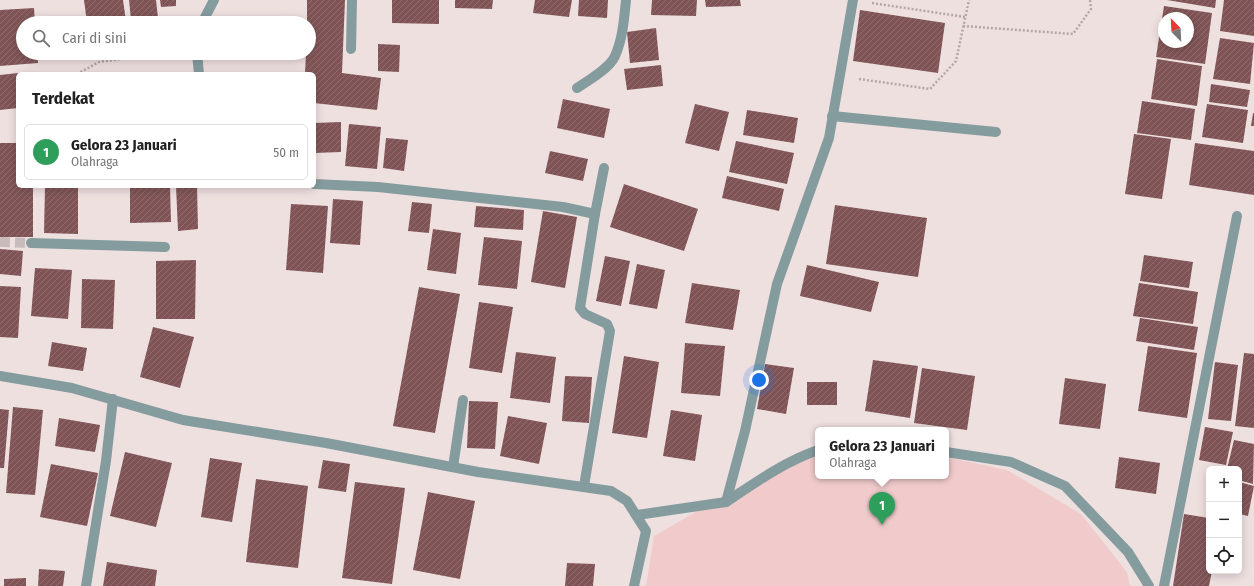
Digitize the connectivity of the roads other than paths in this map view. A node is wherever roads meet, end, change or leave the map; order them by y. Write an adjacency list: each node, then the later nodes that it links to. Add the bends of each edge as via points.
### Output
1 (214, 0): 5 (street)
2 (352, 0): 6 (street)
3 (626, 0): 9 (street, via 623,27 615,57 593,78)
4 (853, 0): 10 (street)
5 (206, 16)
6 (351, 48)
7 (198, 60): 8 (street)
8 (199, 72)
9 (577, 88)
10 (832, 116): 11 (street); 25 (street, via 829,138 777,284)
11 (996, 132)
12 (604, 168): 14 (street)
13 (316, 184): 14 (street, via 378,187 564,207)
14 (595, 214): 24 (street, via 580,308 586,314 607,324 610,331)
15 (1238, 216): 30 (street)
16 (31, 243): 17 (street)
17 (165, 247)
18 (0, 376): 19 (street, via 72,388)
19 (113, 399): 23 (street, via 183,420); 27 (street)
20 (463, 400): 23 (street)
21 (815, 451): 25 (street, via 770,472)
22 (949, 452): 29 (street, via 1011,462 1065,486 1128,552)
23 (453, 467): 24 (street)
24 (584, 486): 26 (street, via 611,491 627,501)
25 (726, 502): 26 (street)
26 (637, 514): 28 (street, via 646,531)
27 (86, 586)
28 (634, 586)
29 (1149, 586)
30 (1164, 586)

